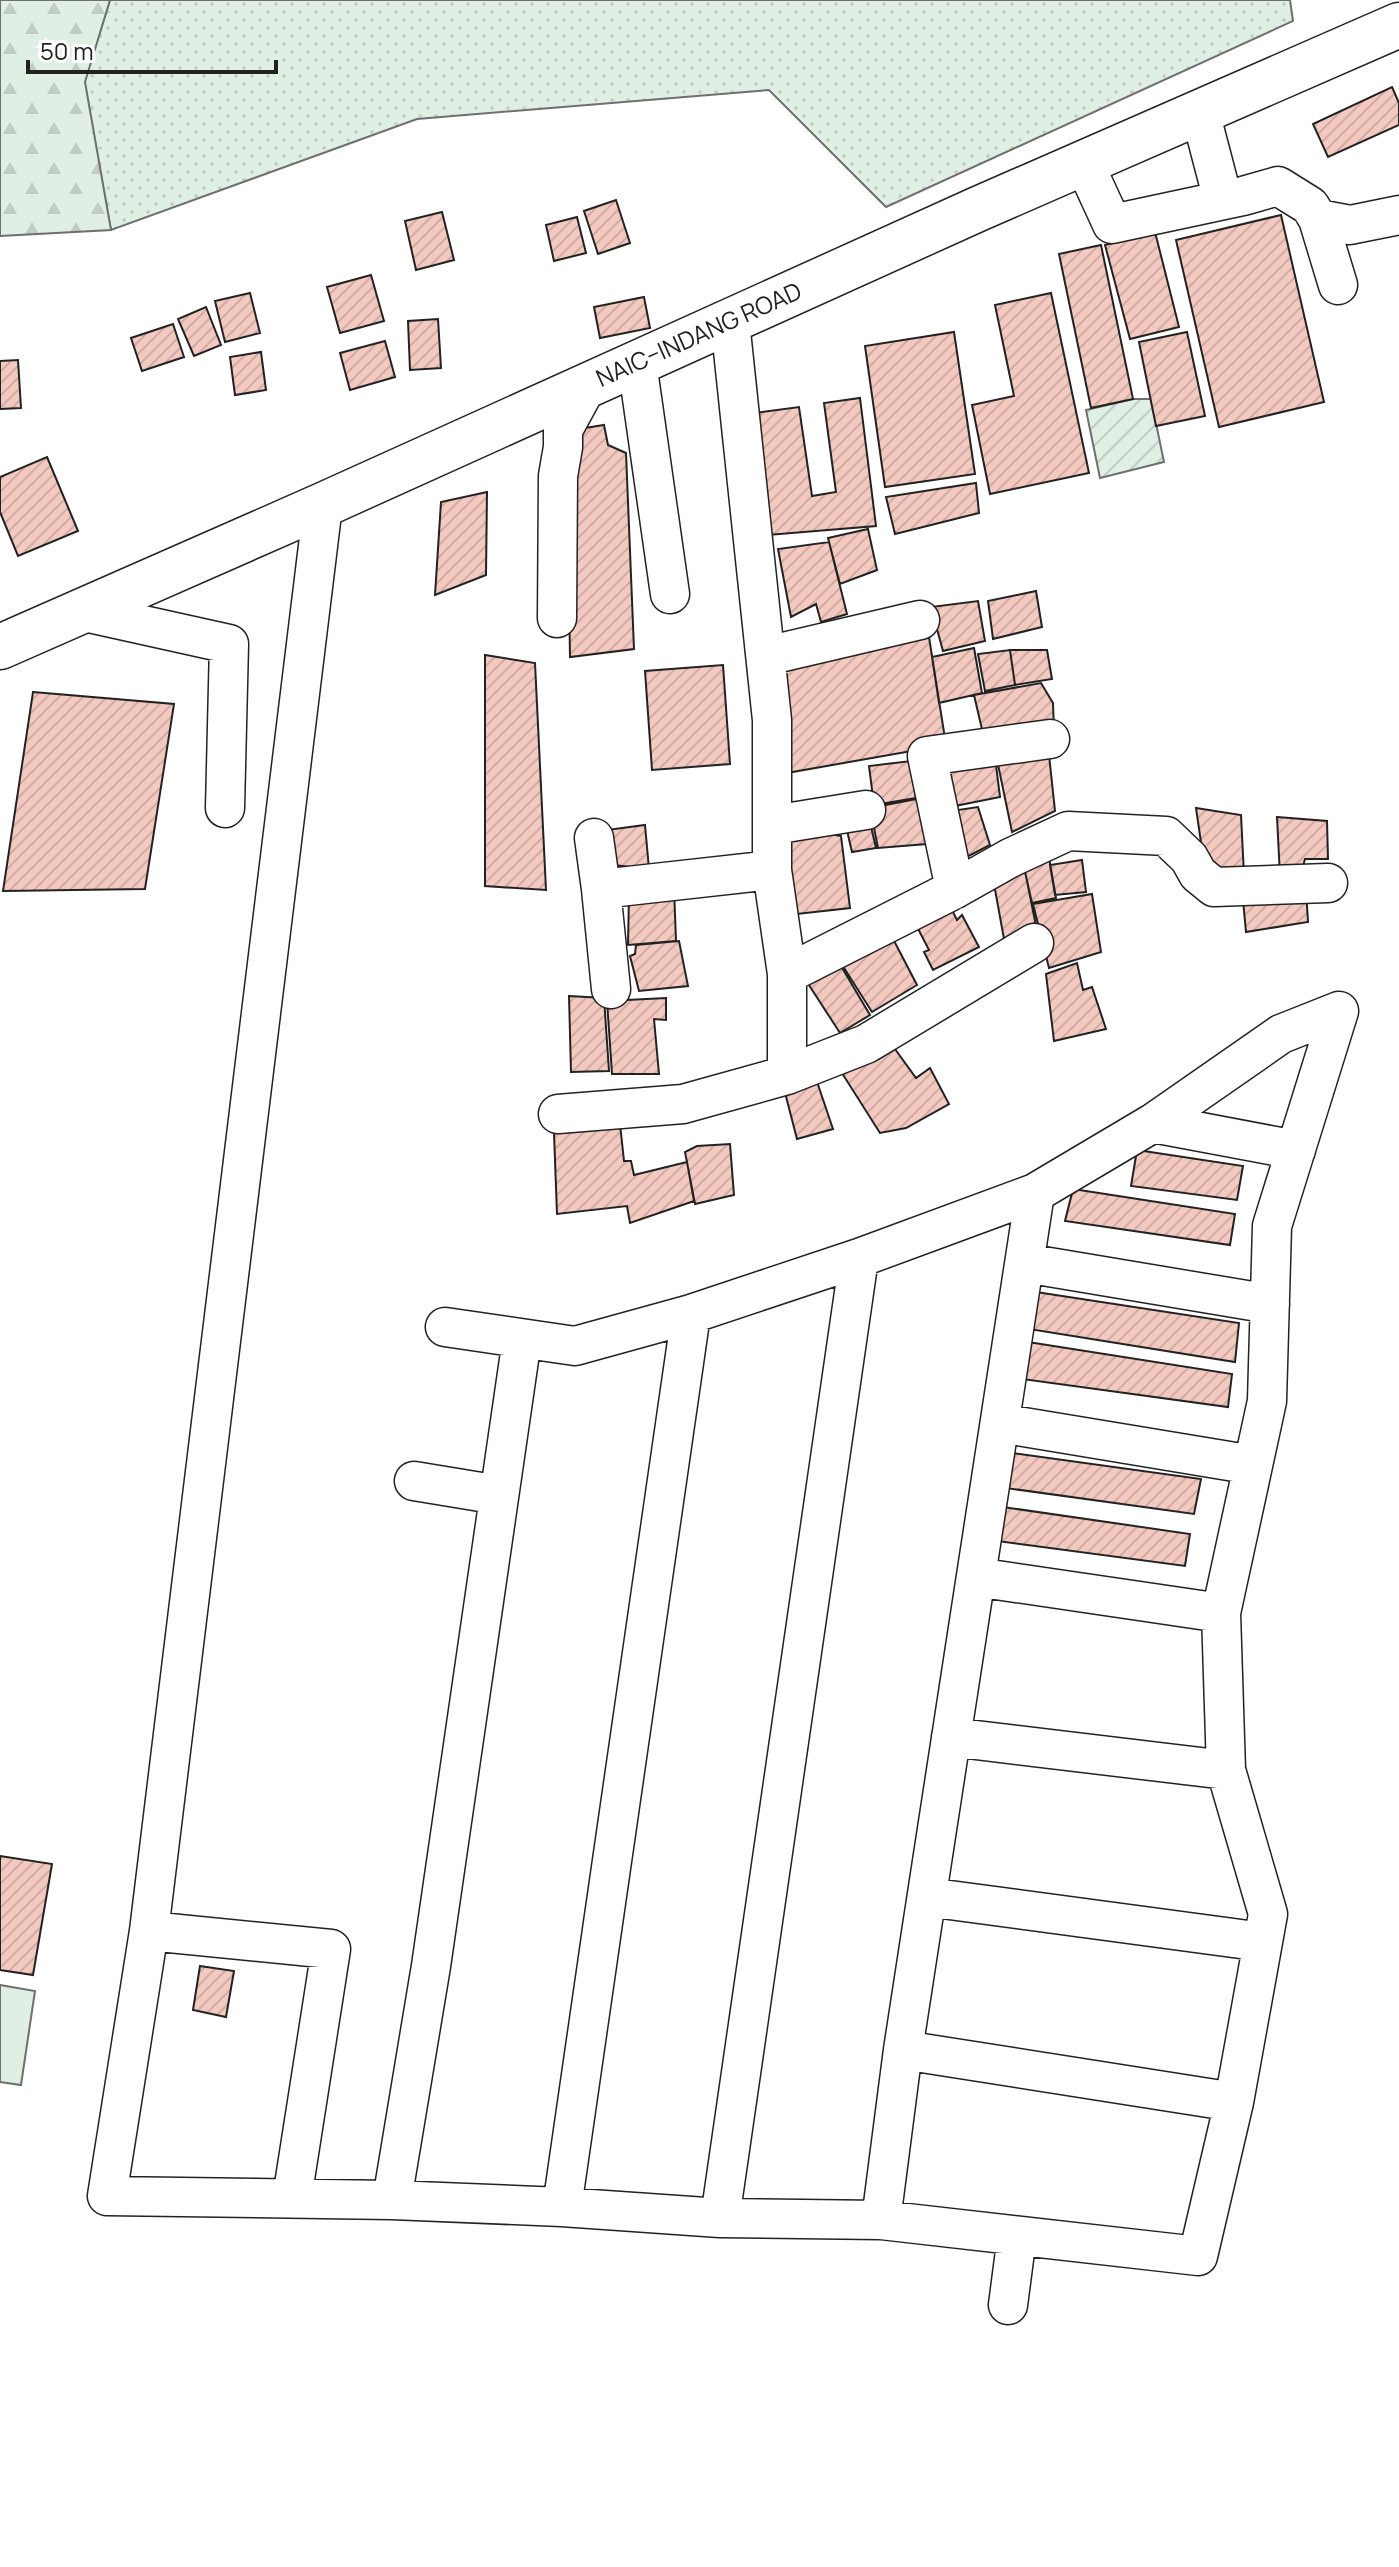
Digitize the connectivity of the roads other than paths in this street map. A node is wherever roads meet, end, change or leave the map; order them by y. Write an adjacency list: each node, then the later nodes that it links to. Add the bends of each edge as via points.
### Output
1 (1399, 25): 2 (main road, NAIC–INDANG ROAD)
2 (1200, 112): 3 (main road, NAIC–INDANG ROAD); 4 (street)
3 (1084, 163): 4 (street, via 1112,224); 8 (main road, NAIC–INDANG ROAD)
4 (1223, 200): 6 (street, via 1278,186 1310,206)
5 (1399, 215): 6 (street, via 1350,225)
6 (1318, 219): 7 (street)
7 (1338, 285)
8 (730, 322): 9 (main road, NAIC–INDANG ROAD); 17 (street)
9 (637, 363): 10 (main road, NAIC–INDANG ROAD); 12 (street)
10 (587, 386): 11 (main road, NAIC–INDANG ROAD); 14 (street, via 563,430)
11 (323, 505): 13 (main road, NAIC–INDANG ROAD); 50 (street)
12 (670, 594)
13 (80, 611): 16 (main road, NAIC–INDANG ROAD); 19 (street, via 229,644)
14 (557, 618)
15 (920, 620): 17 (street)
16 (0, 647)
17 (766, 656): 21 (street)
18 (1050, 739): 26 (street, via 927,756)
19 (225, 808)
20 (866, 810): 21 (street)
21 (773, 825): 23 (street)
22 (594, 838): 25 (street)
23 (772, 870): 25 (street); 28 (street)
24 (1328, 883): 26 (street, via 1214,887 1166,836 1068,831)
25 (601, 889): 29 (street)
26 (955, 889): 28 (street)
27 (1034, 943): 30 (street, via 866,1044)
28 (787, 974): 30 (street)
29 (611, 989)
30 (787, 1075): 31 (street, via 683,1104)
31 (558, 1114)
32 (1153, 1123): 33 (street); 33 (street, via 1281,1034 1339,1011); 34 (street)
33 (1296, 1150): 37 (street, via 1272,1226)
34 (1035, 1193): 35 (street); 36 (street)
35 (859, 1258): 38 (street); 57 (street)
36 (1025, 1263): 37 (street); 41 (street)
37 (1270, 1304): 42 (street, via 1267,1401)
38 (691, 1314): 40 (street, via 575,1346); 56 (street)
39 (445, 1327): 40 (street)
40 (522, 1339): 44 (street)
41 (1000, 1423): 42 (street); 45 (street)
42 (1253, 1465): 46 (street)
43 (414, 1481): 44 (street)
44 (499, 1495): 55 (street)
45 (976, 1577): 46 (street); 47 (street)
46 (1221, 1613): 48 (street)
47 (951, 1737): 48 (street); 49 (street)
48 (1226, 1770): 51 (street, via 1268,1914)
49 (927, 1897): 51 (street); 52 (street)
50 (149, 1931): 54 (street, via 331,1949); 54 (street, via 107,2196)
51 (1263, 1942): 53 (street)
52 (903, 2050): 53 (street); 58 (street)
53 (1234, 2102): 59 (street, via 1198,2256)
54 (292, 2198): 55 (street)
55 (392, 2200): 56 (street)
56 (562, 2207): 57 (street)
57 (720, 2218): 58 (street)
58 (881, 2220): 59 (street)
59 (1017, 2236): 60 (street)
60 (1008, 2305)

